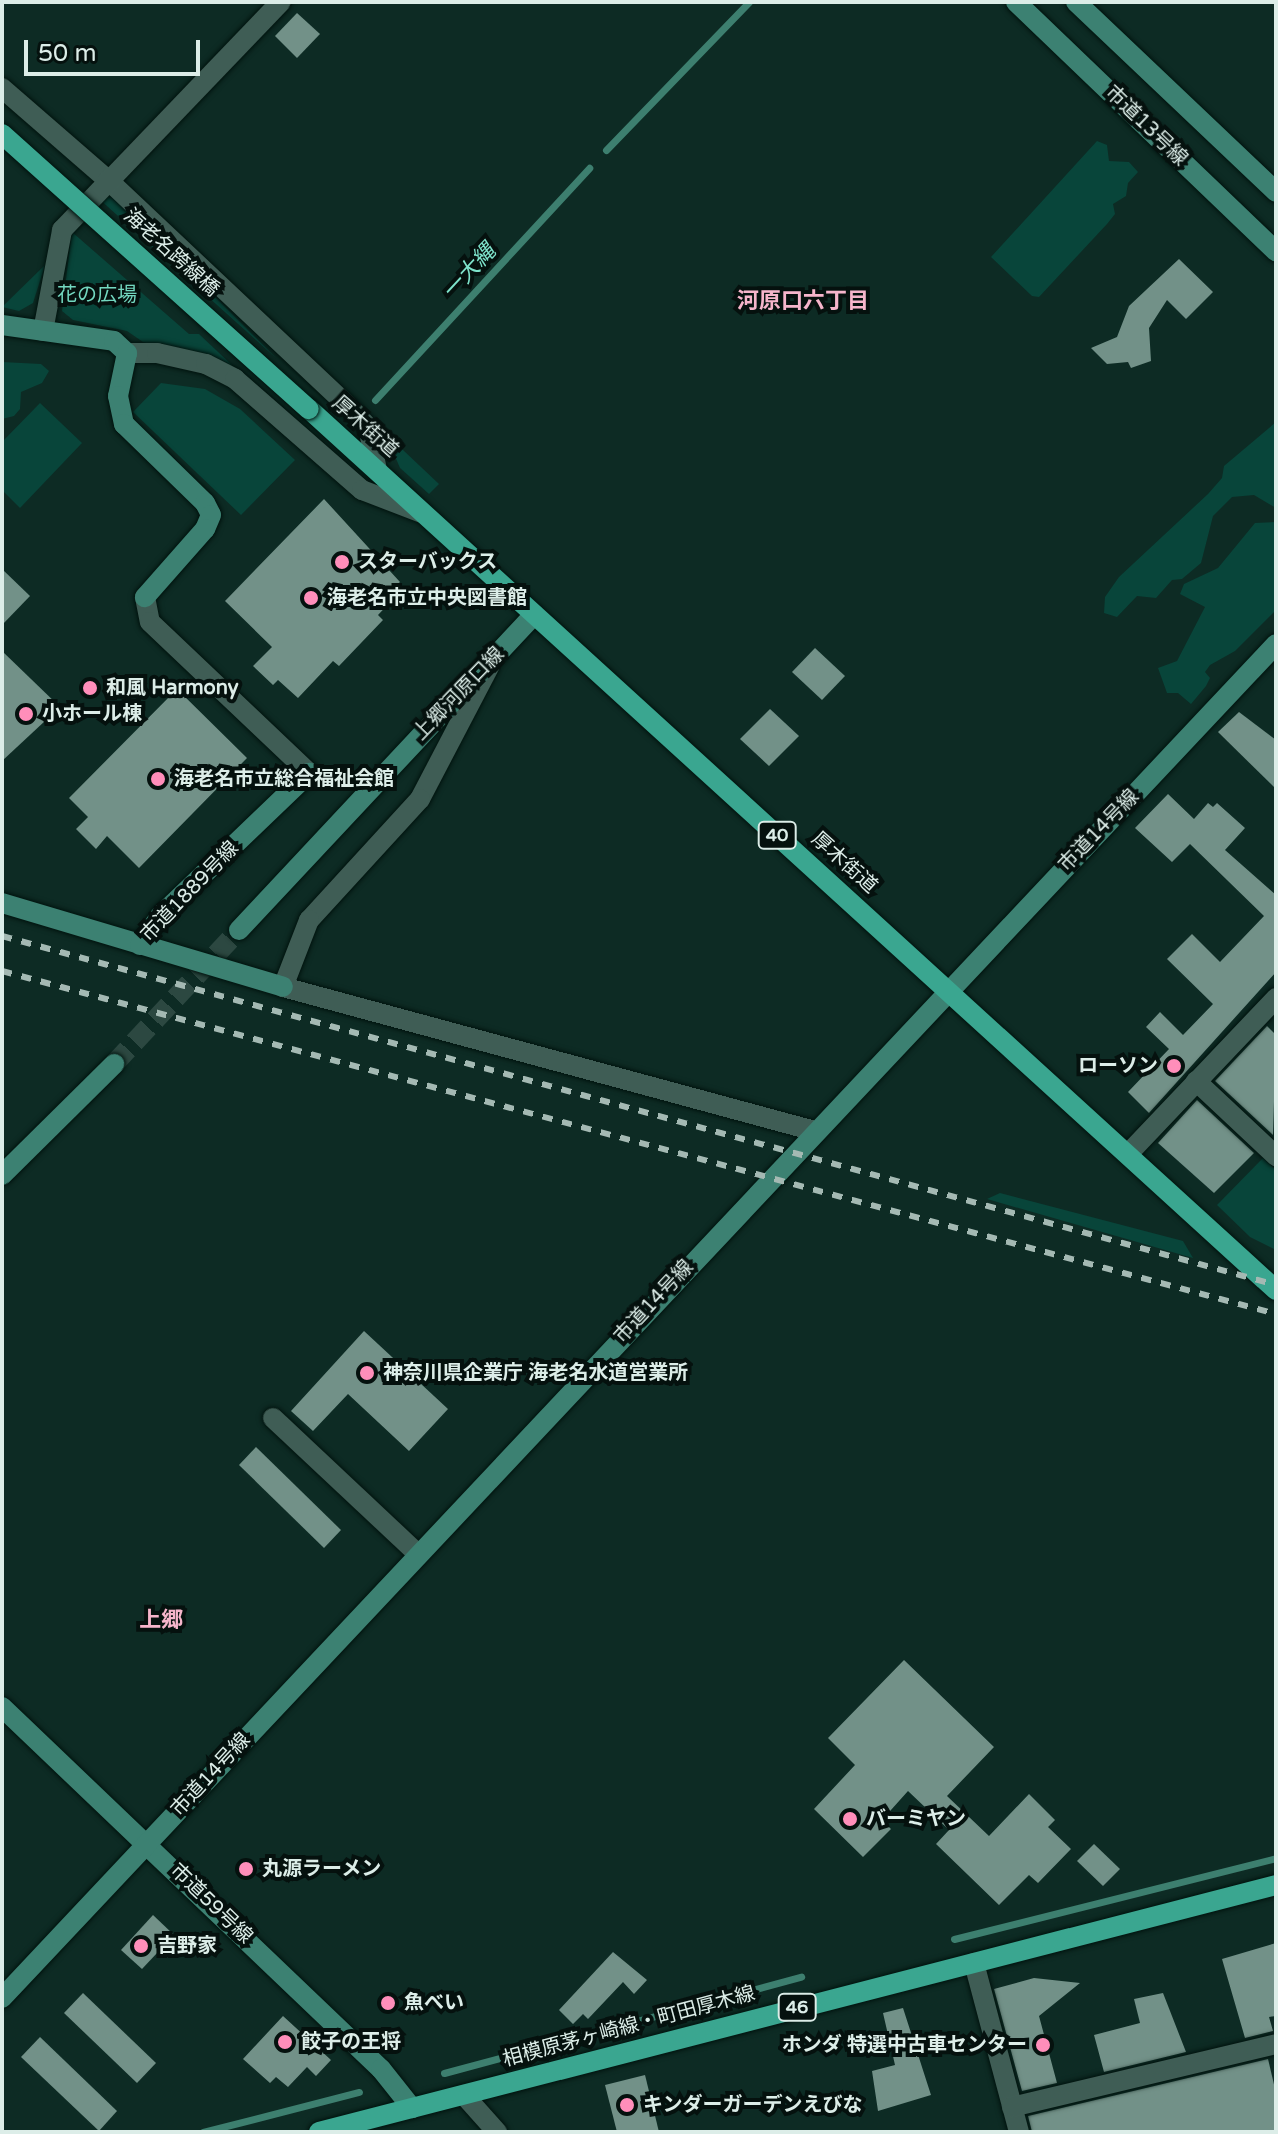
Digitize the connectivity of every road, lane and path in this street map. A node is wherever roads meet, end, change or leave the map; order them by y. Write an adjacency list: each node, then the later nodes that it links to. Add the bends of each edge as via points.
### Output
1 (281, 2): 6 (street)
2 (1016, 2): 8 (street, 市道13号線)
3 (1076, 2): 7 (street, 市道13号線)
4 (2, 88): 6 (street)
5 (2, 134): 12 (main road, 海老名跨線橋 / 40, bridge)
6 (108, 180): 10 (street, via 62,230); 13 (street, via 368,427)
7 (1276, 192)
8 (1276, 251)
9 (2, 325): 10 (street)
10 (43, 331): 11 (street, via 114,341)
11 (127, 353): 14 (street, via 157,353 206,364 235,379 362,490); 20 (street, 市道1889号線, via 118,396 124,424 211,515 205,529 145,597 150,622 309,773 160,916)
12 (309, 409): 13 (main road, 厚木街道 / 40)
13 (377, 470): 14 (main road, 厚木街道 / 40)
14 (422, 513): 15 (main road, 厚木街道 / 40)
15 (534, 615): 17 (street, 上郷河原口線); 22 (main road, 厚木街道 / 40)
16 (1276, 644): 22 (street, 市道14号線)
17 (495, 656): 19 (street, 上郷河原口線); 21 (street, via 420,799 309,920)
18 (2, 903): 20 (street, 市道1889号線)
19 (239, 930)
20 (140, 945): 21 (street)
21 (283, 987): 26 (street)
22 (947, 990): 26 (street, 市道14号線); 27 (main road, 厚木街道 / 40)
23 (1273, 1006): 25 (street)
24 (114, 1064): 29 (street)
25 (1196, 1081): 27 (street); 28 (street)
26 (815, 1131): 32 (street, 市道14号線)
27 (1128, 1154): 30 (main road, 厚木街道 / 40)
28 (1276, 1156)
29 (2, 1175)
30 (1276, 1290)
31 (273, 1418): 32 (street)
32 (418, 1554): 34 (street, 市道14号線)
33 (2, 1707): 34 (street, 市道59号線)
34 (148, 1843): 37 (street, 市道14号線); 41 (street, 市道59号線, via 381,2069)
35 (1276, 1885): 36 (main road, 相模原茅ヶ崎線・町田厚木線 / 46)
36 (974, 1963): 39 (main road, 相模原茅ヶ崎線・町田厚木線 / 46); 40 (street)
37 (2, 1998)
38 (1276, 2044): 40 (street)
39 (464, 2095): 41 (main road, 相模原茅ヶ崎線・町田厚木線 / 46); 43 (street)
40 (1012, 2107): 44 (street)
41 (412, 2108): 42 (main road, 相模原茅ヶ崎線・町田厚木線 / 46)
42 (319, 2132)
43 (497, 2132)
44 (1019, 2132)

